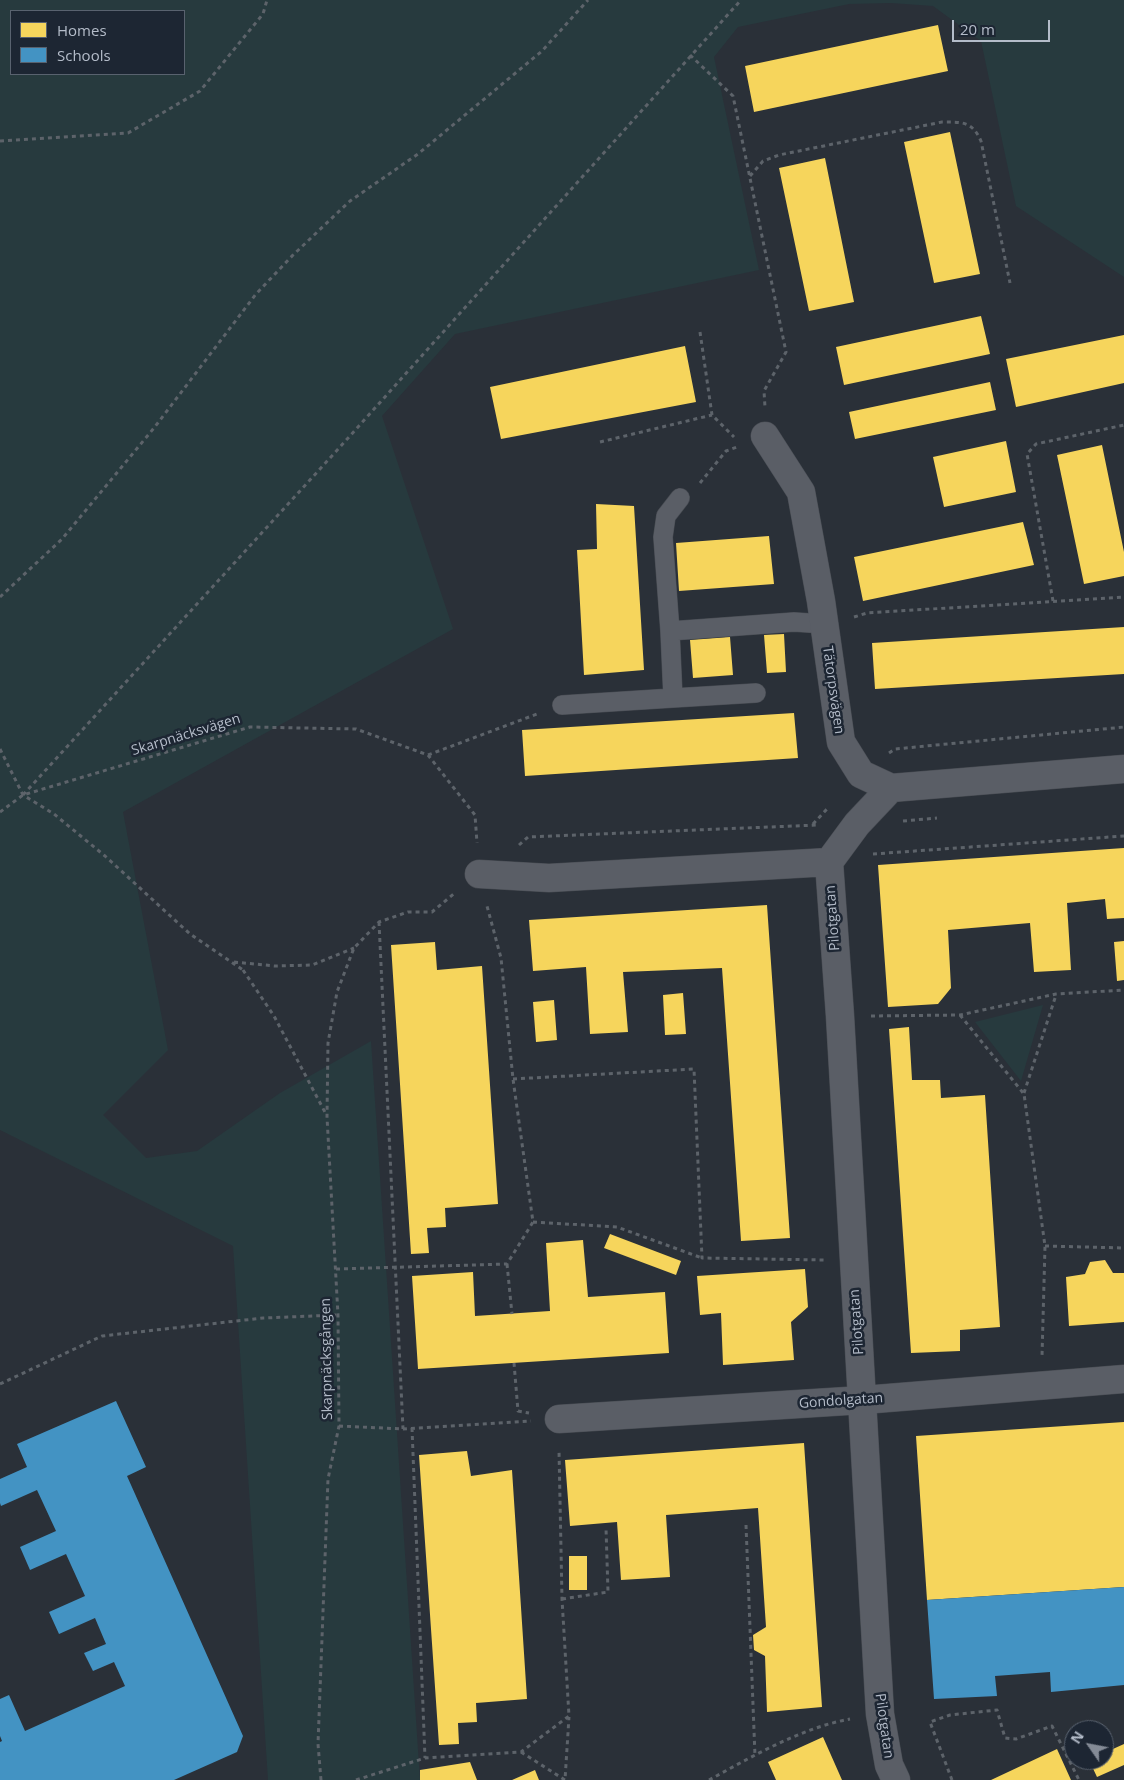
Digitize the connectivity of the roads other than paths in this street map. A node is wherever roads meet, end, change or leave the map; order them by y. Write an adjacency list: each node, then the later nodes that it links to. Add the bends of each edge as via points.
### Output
1 (753, 440): 3 (street, Tätorpsvägen, via 801,492)
2 (680, 498): 4 (lane, via 666,516 663,537)
3 (824, 624): 4 (lane, via 794,622); 9 (street, Tätorpsvägen, via 841,742 861,774)
4 (670, 631): 6 (lane)
5 (756, 693): 6 (lane)
6 (672, 698): 7 (lane)
7 (562, 705)
8 (1124, 769): 9 (street, Tätorpsvägen)
9 (891, 788): 10 (street, via 857,824)
10 (829, 862): 11 (street, via 549,878); 13 (street, Pilotgatan)
11 (478, 874)
12 (1124, 1379): 13 (street, Gondolgatan)
13 (863, 1400): 14 (street, Gondolgatan); 15 (street, Pilotgatan, via 880,1714 889,1764)
14 (559, 1419)
15 (896, 1780)

